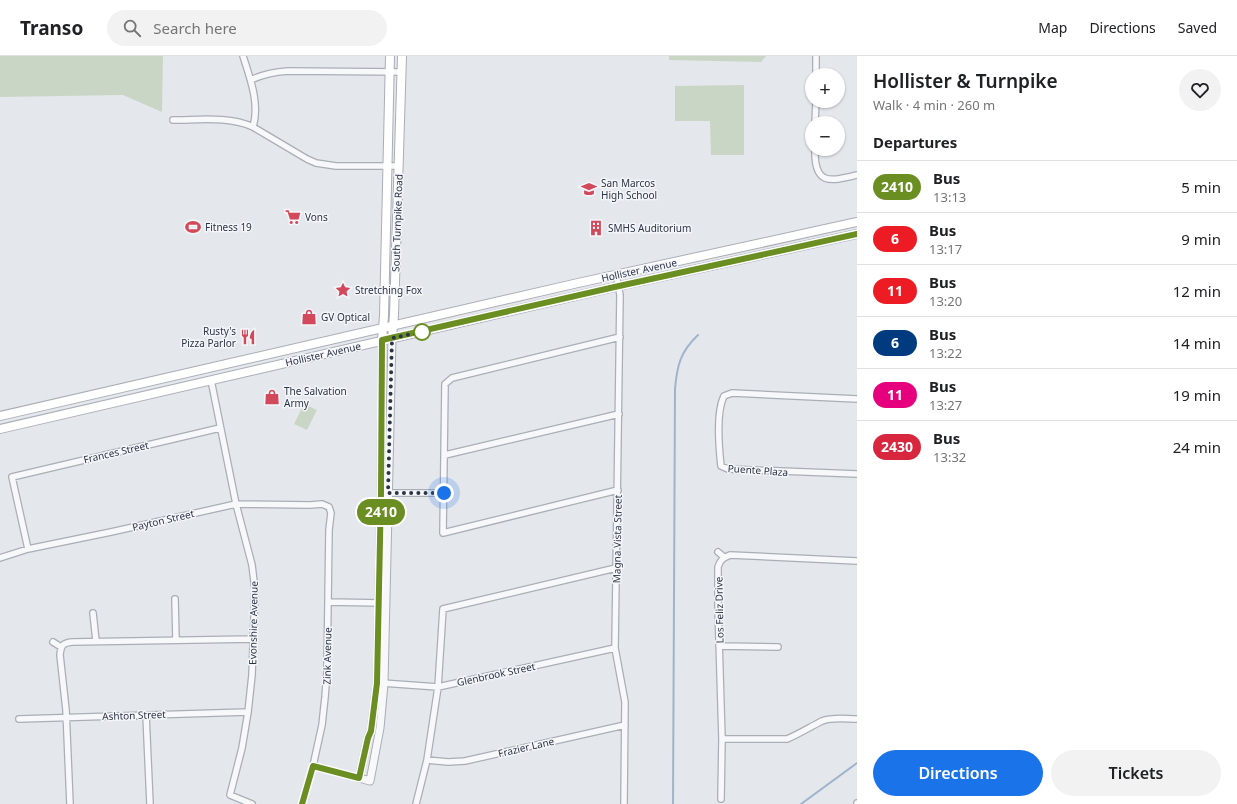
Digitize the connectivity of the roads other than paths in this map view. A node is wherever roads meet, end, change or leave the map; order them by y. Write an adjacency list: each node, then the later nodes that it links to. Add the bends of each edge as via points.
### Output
1 (243, 56): 8 (street)
2 (390, 56): 6 (main road, South Turnpike Road)
3 (402, 56): 7 (main road, South Turnpike Road)
4 (816, 56): 5 (street)
5 (816, 68)
6 (390, 72): 7 (street); 8 (street, via 288,71 260,75); 12 (main road, South Turnpike Road)
7 (402, 72): 13 (main road, South Turnpike Road)
8 (251, 80): 10 (street, via 256,119)
9 (173, 120): 10 (street, via 229,121)
10 (253, 127): 12 (street, via 316,163 336,166)
11 (815, 156): 14 (street, via 818,173 828,180)
12 (387, 166): 13 (street); 20 (main road, South Turnpike Road)
13 (399, 166): 19 (main road, South Turnpike Road)
14 (857, 174)
15 (857, 222): 17 (main road, Hollister Avenue)
16 (857, 234): 18 (main road, Hollister Avenue)
17 (616, 274): 18 (street, Magna Vista Street); 19 (main road, Hollister Avenue)
18 (619, 286): 21 (street, Magna Vista Street); 22 (main road, Hollister Avenue)
19 (394, 325): 20 (main road, Hollister Avenue); 22 (main road, South Turnpike Road)
20 (384, 328): 23 (main road, South Turnpike Road); 27 (main road, Hollister Avenue)
21 (620, 337): 26 (street, Magna Vista Street); 30 (street, via 449,380 445,384)
22 (392, 338): 23 (main road, Hollister Avenue); 33 (street, South Turnpike Road)
23 (382, 340): 24 (main road, Hollister Avenue); 33 (street, South Turnpike Road)
24 (211, 380): 28 (street, Evonshire Avenue); 29 (main road, Hollister Avenue)
25 (857, 399): 31 (street, Puente Plaza, via 722,395 719,443 719,469)
26 (619, 414): 30 (street); 32 (street, Magna Vista Street)
27 (0, 416)
28 (220, 428): 35 (street, Evonshire Avenue); 37 (street, Frances Street, via 12,477)
29 (0, 429)
30 (445, 455): 34 (street)
31 (857, 474)
32 (618, 490): 34 (street, via 443,533); 42 (street, Magna Vista Street)
33 (385, 493): 34 (street); 45 (street, South Turnpike Road); 46 (street, South Turnpike Road)
34 (444, 493)
35 (236, 504): 36 (street, Payton Street, via 322,504); 37 (street, Payton Street); 48 (street, Evonshire Avenue, via 252,565 255,590)
36 (329, 507): 44 (street, Zink Avenue, via 331,513)
37 (28, 549): 40 (street, Payton Street)
38 (718, 552): 39 (street)
39 (724, 557): 41 (street, via 730,555); 53 (street, Los Feliz Drive, via 718,567)
40 (0, 558)
41 (857, 561)
42 (616, 568): 55 (street, Magna Vista Street); 57 (street, via 443,609)
43 (175, 599): 49 (street)
44 (328, 602): 45 (street); 66 (street, Zink Avenue, via 325,697)
45 (378, 603): 46 (street); 56 (street, South Turnpike Road)
46 (387, 603): 56 (street, South Turnpike Road)
47 (93, 613): 50 (street)
48 (254, 639): 49 (street); 58 (street, Evonshire Avenue)
49 (176, 640): 50 (street)
50 (96, 641): 52 (street, via 72,642)
51 (53, 642): 52 (street)
52 (62, 646): 60 (street, via 60,655)
53 (719, 646): 54 (street); 64 (street, Los Feliz Drive)
54 (778, 647)
55 (615, 648): 57 (street, Glenbrook Street); 63 (street, Magna Vista Street, via 625,702)
56 (380, 683): 57 (street, Glenbrook Street); 67 (street, South Turnpike Road); 67 (street, South Turnpike Road, via 380,728 370,781)
57 (438, 687): 65 (street)
58 (248, 712): 59 (street, Ashton Street); 71 (street, Evonshire Avenue, via 242,748 227,797)
59 (146, 715): 60 (street, Ashton Street); 70 (street)
60 (66, 717): 61 (street, Ashton Street); 69 (street)
61 (19, 719)
62 (857, 719): 64 (street, via 822,721 787,739)
63 (625, 725): 65 (street, Frazier Lane, via 465,761); 74 (street, Magna Vista Street)
64 (722, 739): 68 (street, Los Feliz Drive)
65 (427, 760): 73 (street)
66 (313, 766): 67 (street); 72 (street, Zink Avenue)
67 (359, 778)
68 (721, 798)
69 (70, 804)
70 (150, 804)
71 (252, 804)
72 (302, 804)
73 (416, 804)
74 (624, 804)

